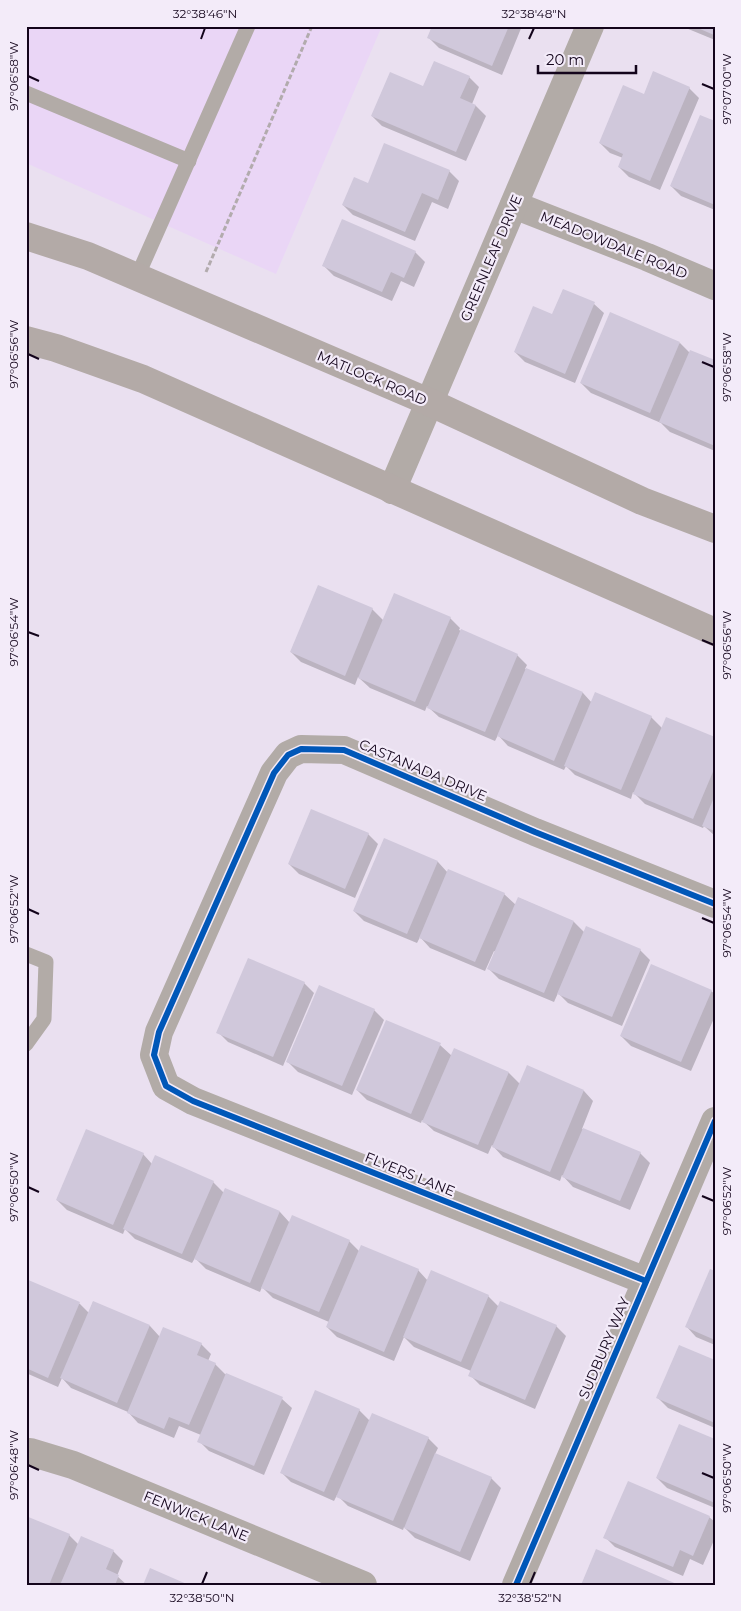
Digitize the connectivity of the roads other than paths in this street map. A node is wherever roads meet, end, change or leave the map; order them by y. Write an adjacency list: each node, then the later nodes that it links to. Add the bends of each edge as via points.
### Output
1 (248, 26): 4 (lane)
2 (590, 26): 5 (street, GREENLEAF DRIVE)
3 (26, 93): 4 (lane)
4 (189, 161): 7 (lane)
5 (514, 205): 8 (street, MEADOWDALE ROAD); 10 (street, GREENLEAF DRIVE)
6 (26, 236): 7 (main road, MATLOCK ROAD, via 88,256)
7 (137, 277): 10 (main road, MATLOCK ROAD)
8 (715, 286)
9 (26, 340): 11 (main road, via 143,380)
10 (429, 402): 11 (street, GREENLEAF DRIVE); 12 (main road, MATLOCK ROAD, via 642,501)
11 (392, 490): 13 (main road)
12 (715, 529)
13 (715, 632)
14 (715, 904): 17 (street, CASTANADA DRIVE, via 344,750 301,749 288,755 274,774 159,1032 154,1055)
15 (26, 954): 16 (lane, via 46,962 44,1019)
16 (26, 1044)
17 (166, 1086): 19 (street, FLYERS LANE, via 193,1102)
18 (715, 1121): 19 (street, SUDBURY WAY)
19 (646, 1281): 22 (street, SUDBURY WAY)
20 (26, 1452): 21 (street, FENWICK LANE, via 73,1465)
21 (364, 1585)
22 (516, 1585)

